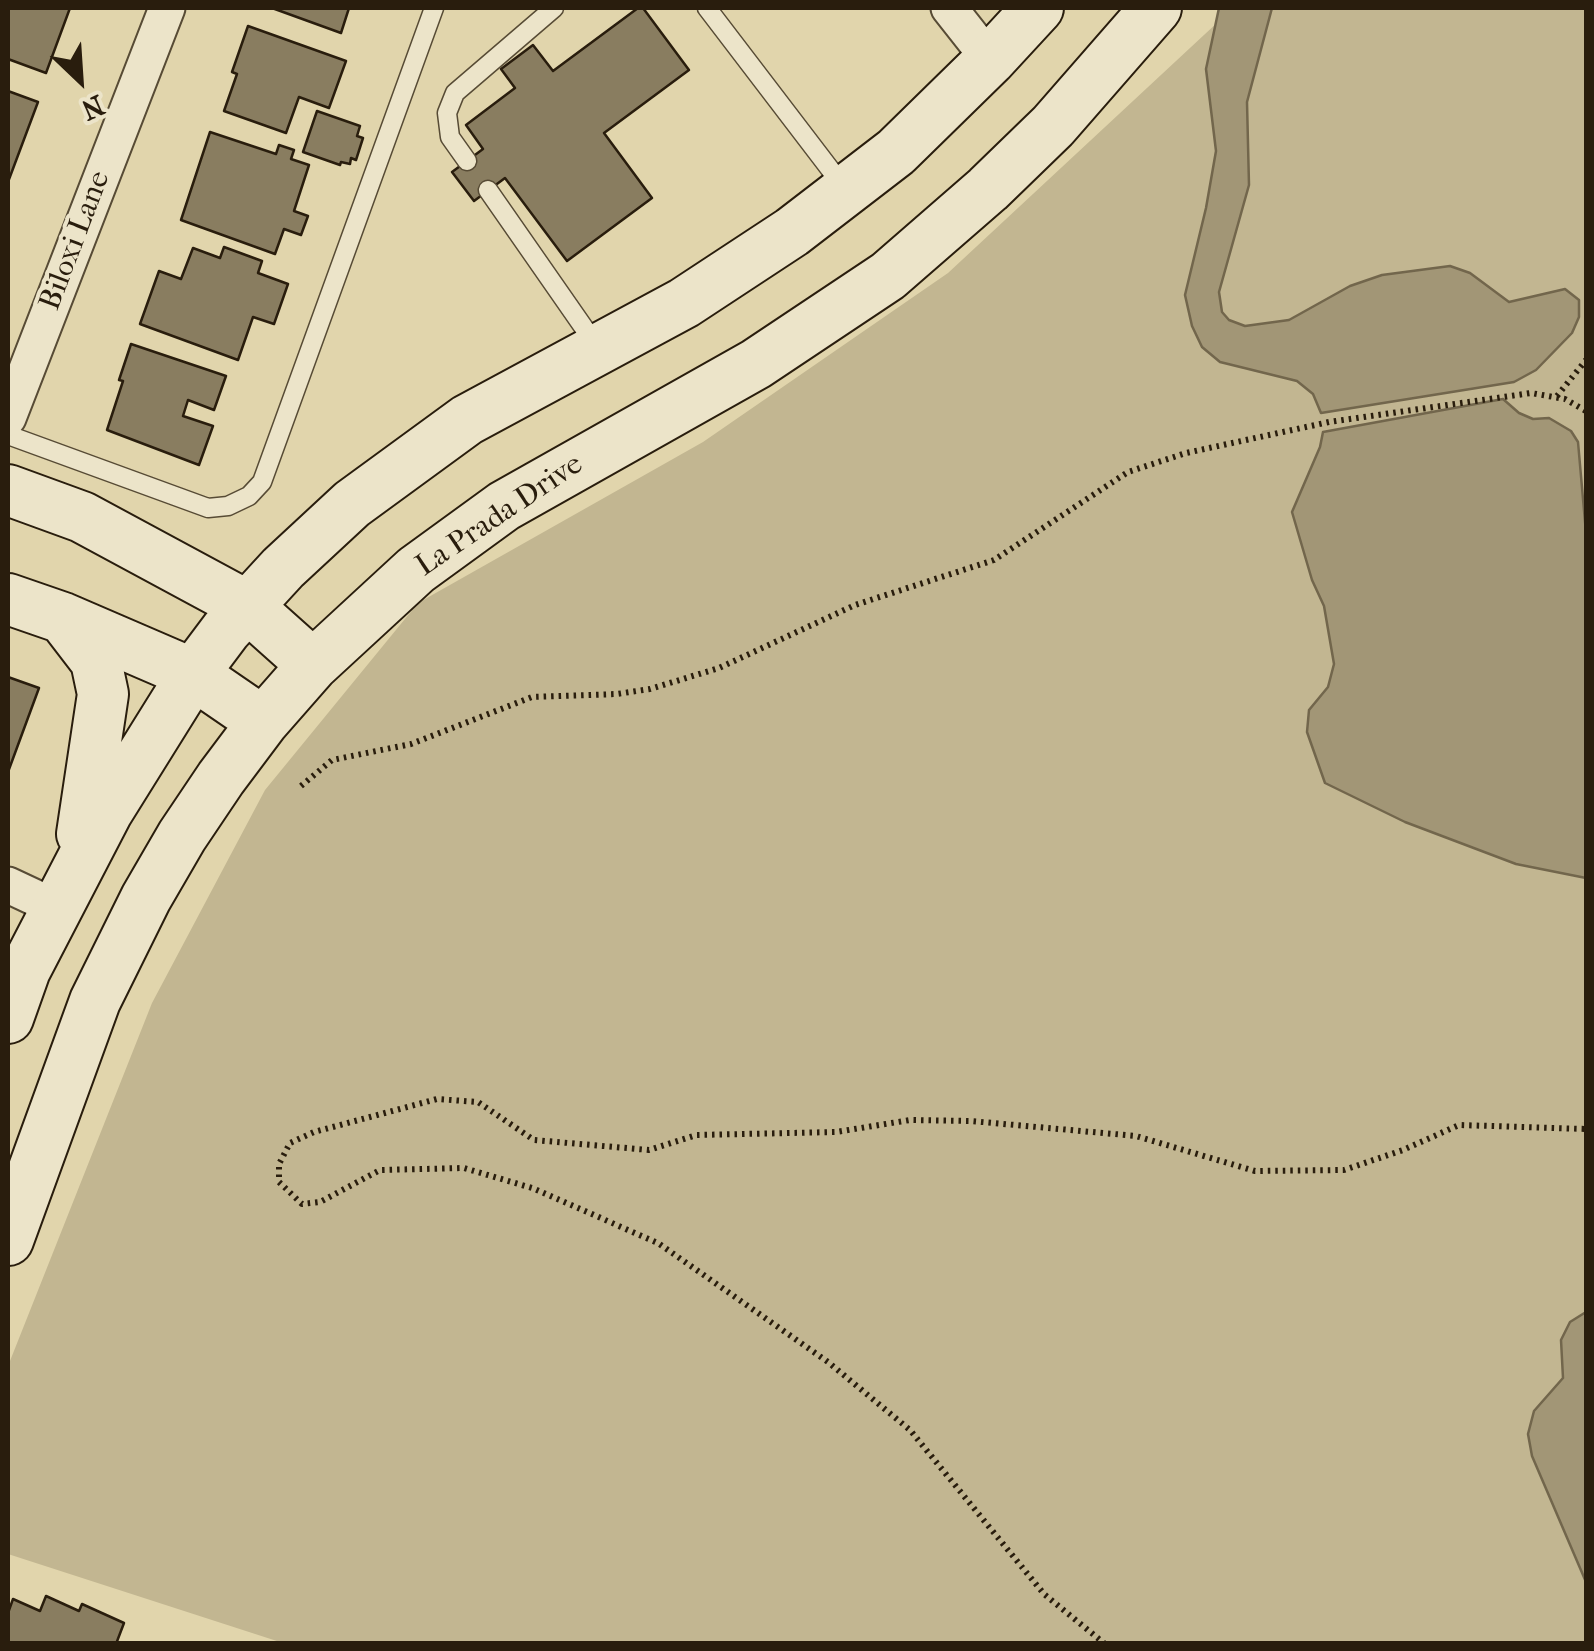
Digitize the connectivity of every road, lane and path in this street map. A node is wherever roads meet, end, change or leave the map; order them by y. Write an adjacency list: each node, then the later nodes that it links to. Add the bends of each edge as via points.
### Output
1 (167, 8): 16 (street, Biloxi Lane)
2 (434, 8): 17 (lane, via 262,482 249,496 208,508)
3 (554, 8): 9 (lane, via 455,93 447,113 450,137)
4 (706, 8): 11 (lane)
5 (949, 8): 8 (street)
6 (1038, 8): 8 (main road)
7 (1156, 8): 22 (main road, La Prada Drive, via 1032,147 888,276 756,364 504,506 416,570)
8 (990, 60): 11 (main road, via 896,152)
9 (467, 161)
10 (488, 190): 12 (lane)
11 (846, 190): 12 (main road, via 735,271)
12 (598, 348): 20 (main road, via 484,410 395,470 323,529)
13 (1586, 360): 14 (path)
14 (1556, 398): 15 (path); 25 (path, via 1531,393 1348,419 1186,453 1128,472 994,560 856,605 719,668 650,689 532,697 411,744 332,760)
15 (1586, 411)
16 (8, 418)
17 (8, 435)
18 (8, 490): 20 (main road, via 82,517)
19 (8, 599): 21 (main road)
20 (247, 606): 22 (main road); 23 (main road)
21 (62, 618): 23 (main road); 27 (main road, via 96,661 103,694)
22 (313, 665): 24 (main road, La Prada Drive)
23 (193, 674): 24 (main road); 27 (main road)
24 (263, 722): 30 (main road, La Prada Drive, via 182,836 122,944 66,1075)
25 (301, 786)
26 (8, 885): 27 (street)
27 (66, 887): 28 (main road)
28 (8, 1018)
29 (1586, 1129): 31 (path, via 1460,1125 1344,1170 1255,1171 1136,1136 971,1121 696,1136 649,1150 534,1140 478,1102 438,1099 290,1142 279,1182 302,1204 320,1202 380,1170 464,1168 532,1188 658,1243 828,1362 910,1430 1044,1594)
30 (8, 1240)
31 (1105, 1644)

